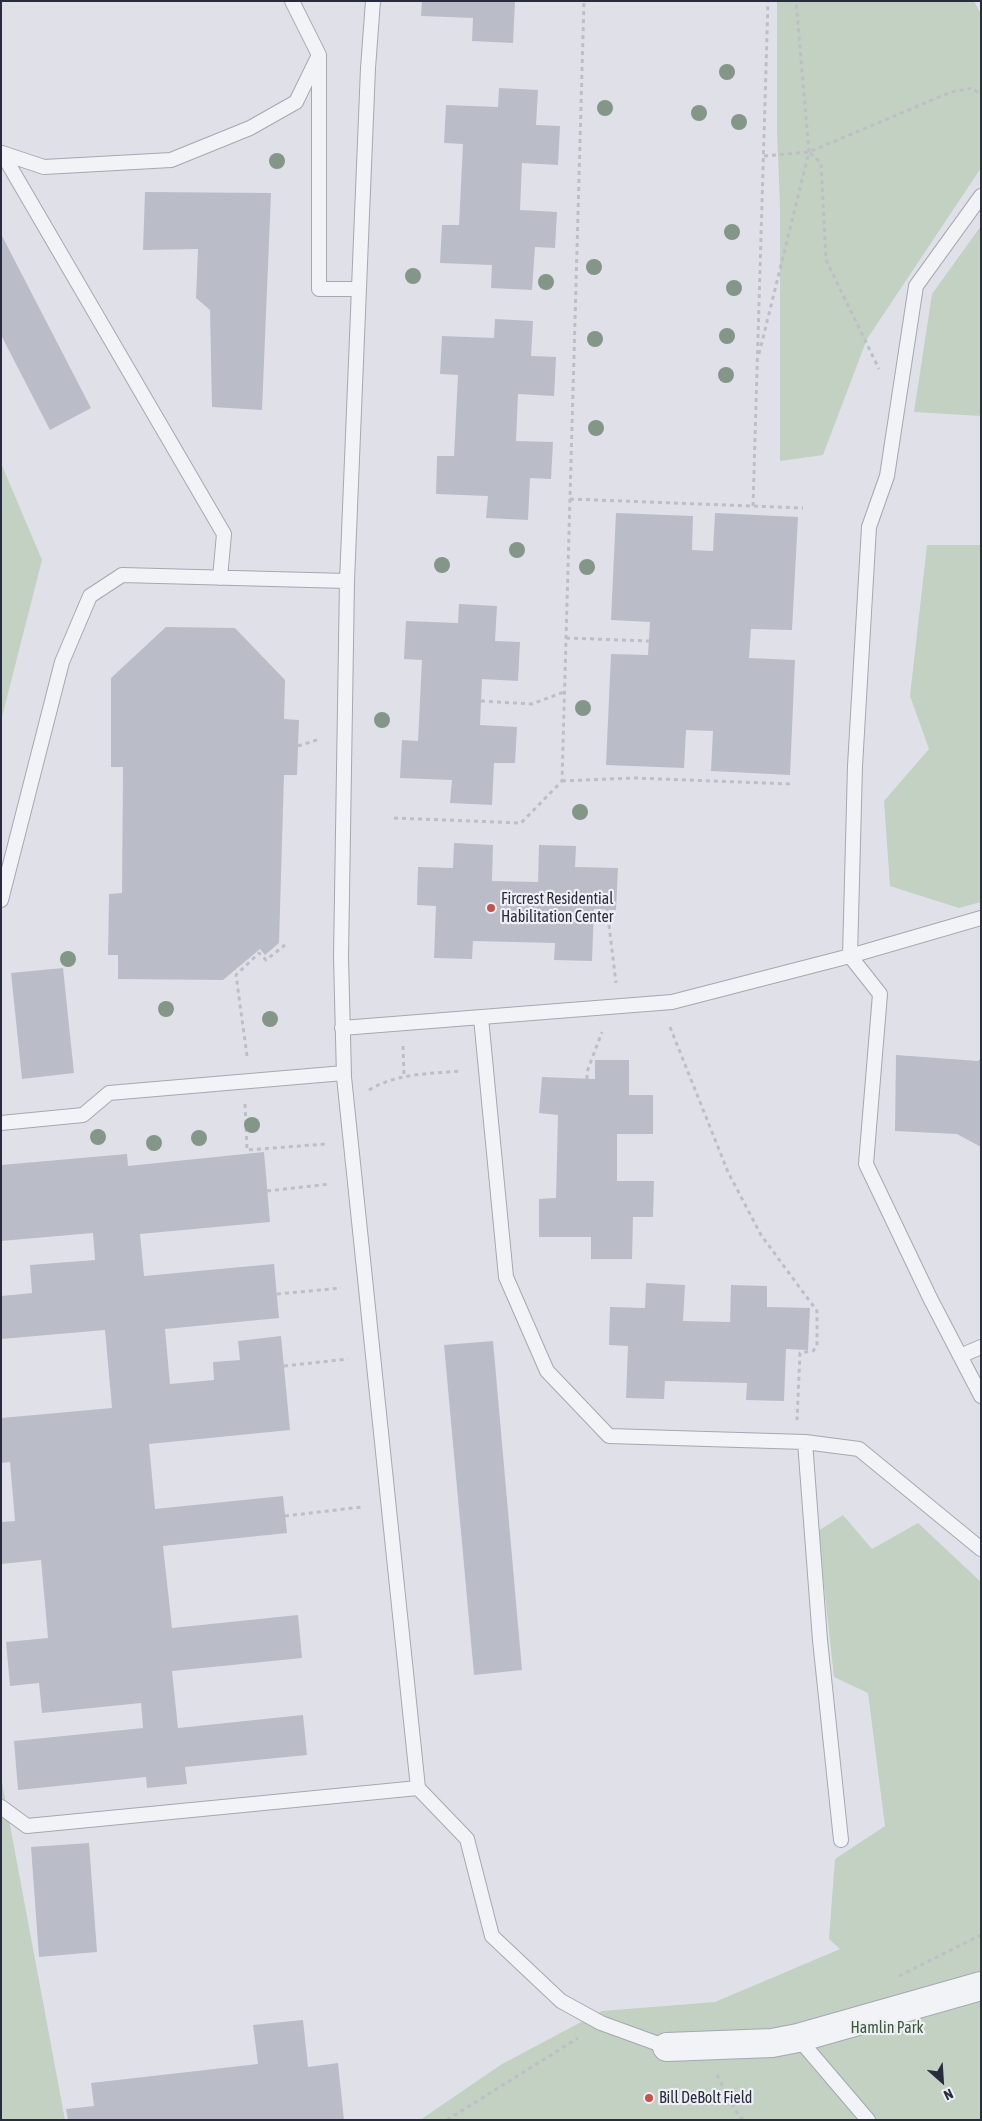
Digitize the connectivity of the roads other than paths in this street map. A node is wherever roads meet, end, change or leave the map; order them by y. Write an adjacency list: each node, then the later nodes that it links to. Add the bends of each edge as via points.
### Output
1 (292, 1): 3 (lane)
2 (373, 1): 5 (lane)
3 (318, 55): 5 (lane, via 319,289); 6 (lane, via 296,102 250,128 171,160 44,167 2,153 224,534)
4 (981, 196): 10 (lane, via 916,286 887,476 869,527 855,766)
5 (359, 289): 7 (lane)
6 (220, 578): 7 (lane); 8 (lane, via 122,576 90,596 62,662)
7 (347, 581): 12 (lane)
8 (1, 900)
9 (981, 918): 10 (lane)
10 (850, 956): 11 (lane, via 672,1002); 16 (lane, via 880,994 866,1164)
11 (481, 1018): 12 (lane); 18 (lane, via 506,1277 547,1371 609,1436)
12 (342, 1028): 13 (lane)
13 (344, 1073): 14 (lane, via 109,1093 83,1115); 20 (lane)
14 (1, 1123)
15 (981, 1347): 16 (lane)
16 (960, 1356): 17 (lane)
17 (981, 1396)
18 (805, 1442): 19 (lane, via 858,1448); 22 (lane, via 820,1640)
19 (981, 1549)
20 (418, 1788): 21 (lane, via 26,1826); 25 (lane, via 467,1839 492,1936 562,2001 602,2023)
21 (1, 1807)
22 (841, 1840)
23 (981, 1986): 24 (street)
24 (798, 2038): 25 (street, via 772,2043); 26 (lane)
25 (667, 2048)
26 (868, 2120)

